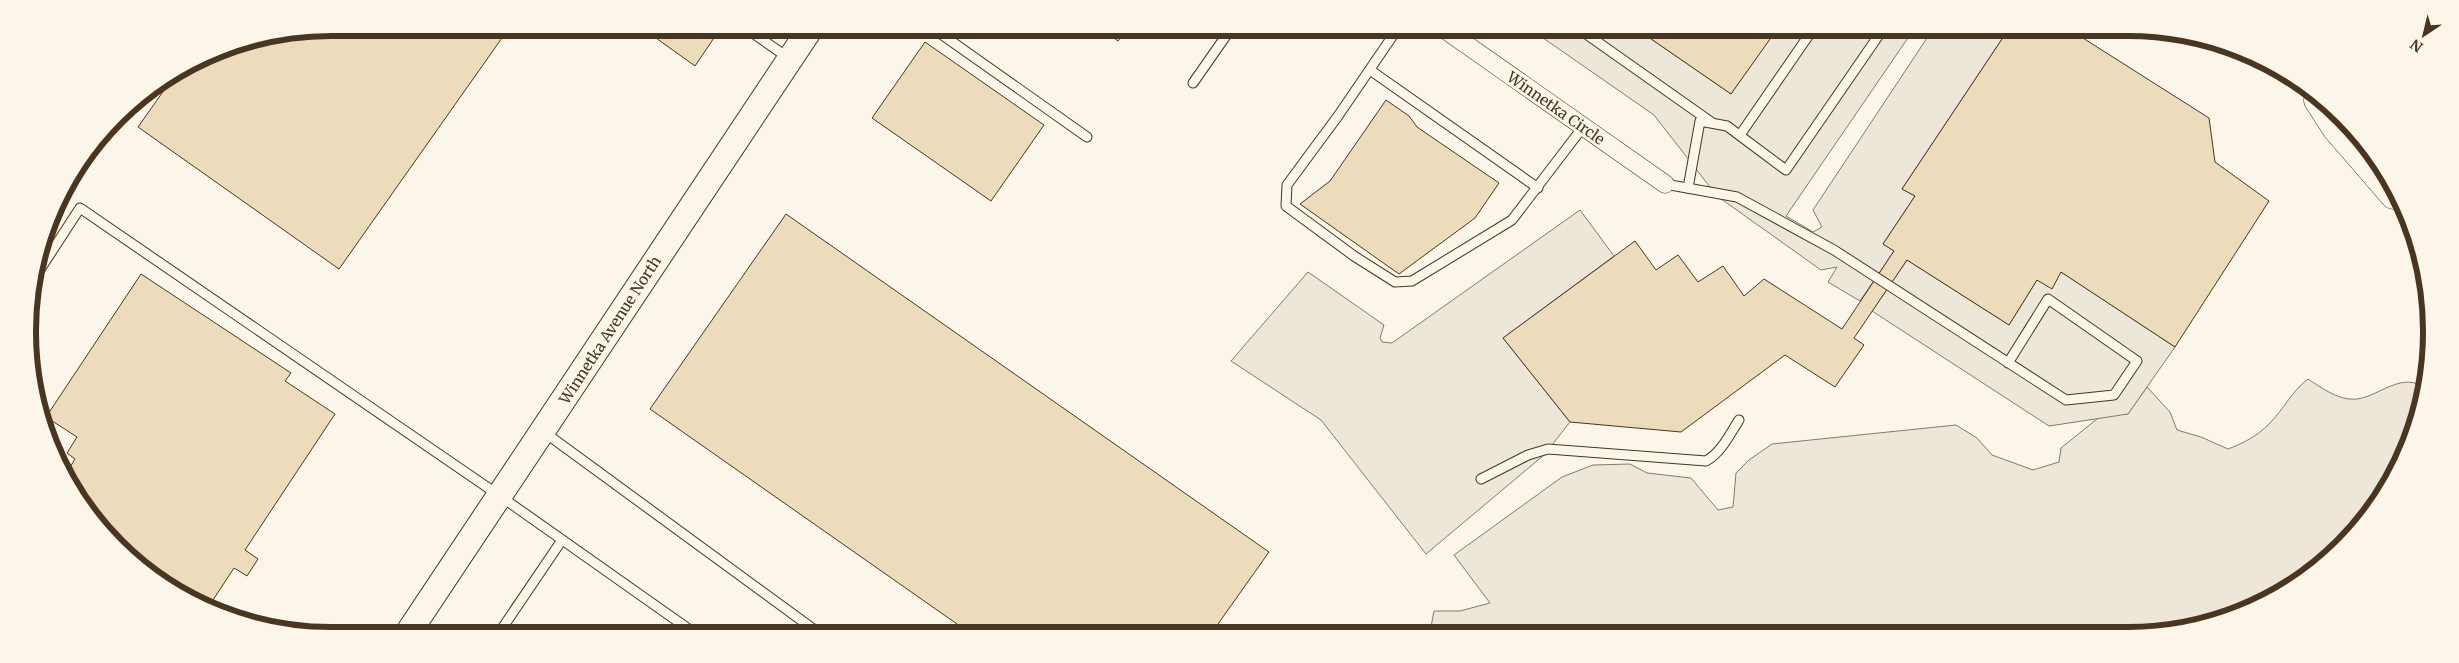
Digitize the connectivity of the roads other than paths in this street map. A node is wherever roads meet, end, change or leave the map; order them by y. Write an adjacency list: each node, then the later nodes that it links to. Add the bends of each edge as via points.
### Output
1 (757, 36): 10 (lane)
2 (805, 36): 10 (street, Winnetka Avenue North)
3 (944, 36): 17 (lane)
4 (1226, 36): 12 (lane)
5 (1393, 36): 11 (lane)
6 (1454, 36): 15 (street, Winnetka Circle)
7 (1589, 36): 14 (lane)
8 (1808, 36): 16 (lane)
9 (1878, 36): 16 (lane, via 1786,170)
10 (790, 59): 25 (street, Winnetka Avenue North)
11 (1370, 70): 20 (lane); 20 (lane, via 1287,185 1286,206 1354,256 1395,282 1412,281 1512,220)
12 (1193, 83)
13 (2328, 116): 18 (highway)
14 (1713, 123): 16 (lane, via 1726,126); 21 (lane, via 1700,121)
15 (1583, 126): 19 (street, Winnetka Circle); 20 (lane)
16 (1740, 135)
17 (1087, 137)
18 (2380, 179)
19 (1666, 184): 21 (lane)
20 (1538, 188)
21 (1688, 188): 23 (lane, via 1737,197 1820,242)
22 (44, 263): 27 (lane, via 80,208)
23 (2008, 363): 23 (lane, via 2066,400 2114,396 2138,361 2048,299)
24 (1739, 420): 26 (lane, via 1713,457 1706,461 1548,449 1528,455)
25 (543, 431): 27 (street, Winnetka Avenue North); 32 (lane)
26 (1482, 479)
27 (500, 496): 28 (lane); 29 (street, Winnetka Avenue North)
28 (562, 540): 30 (lane); 31 (lane)
29 (412, 627)
30 (503, 627)
31 (686, 627)
32 (811, 627)

